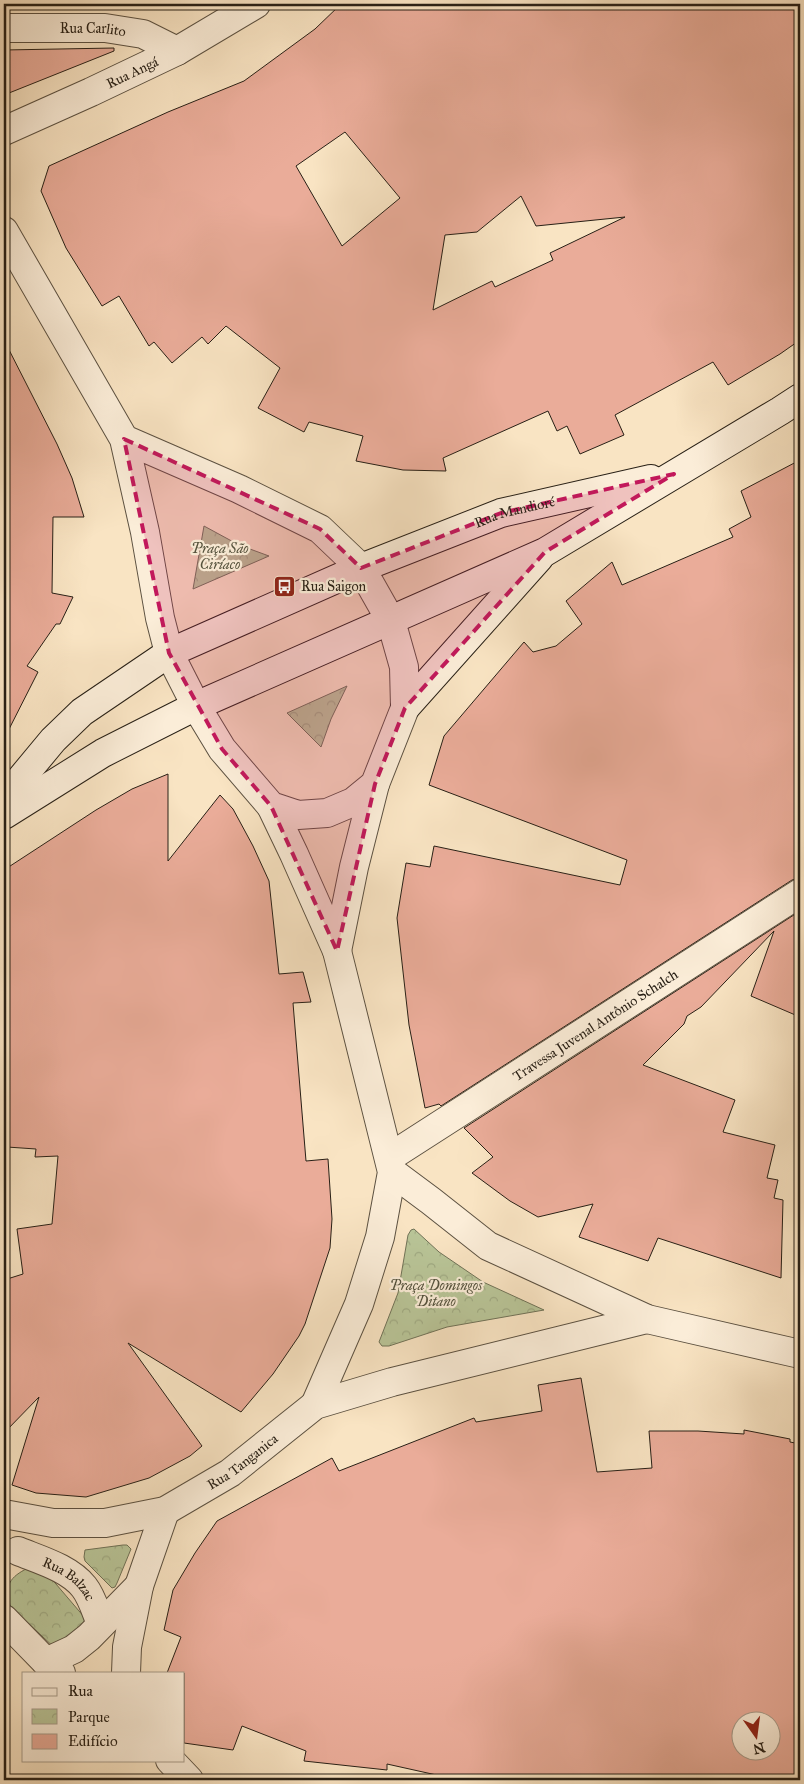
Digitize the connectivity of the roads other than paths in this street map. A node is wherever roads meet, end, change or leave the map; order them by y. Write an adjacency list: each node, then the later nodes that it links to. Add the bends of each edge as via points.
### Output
1 (256, 4): 3 (street, Rua Angá)
2 (4, 28): 3 (street, Rua Carlito, via 105,28 143,34)
3 (177, 51): 4 (street, Rua Angá)
4 (4, 131)
5 (4, 231): 7 (street)
6 (800, 398): 8 (street, Rua Mandioré)
7 (124, 438): 10 (street, via 239,488 320,530); 12 (street)
8 (674, 474): 9 (street, Rua Mandioré); 10 (street, Rua Mandioré, via 501,513)
9 (545, 552): 11 (street, Rua Mandioré); 14 (street)
10 (361, 568): 11 (street); 12 (street)
11 (390, 621): 13 (street); 14 (street, via 404,667)
12 (170, 653): 13 (street); 16 (street, via 82,712 52,740)
13 (196, 706): 17 (street, via 222,750); 18 (street, via 102,753)
14 (405, 708): 15 (street)
15 (375, 784): 17 (street, via 353,802 327,814 298,815); 20 (street)
16 (4, 799)
17 (271, 806): 20 (street)
18 (4, 815)
19 (800, 893): 21 (street, Travessa Juvenal Antônio Schalch)
20 (338, 950): 21 (street)
21 (391, 1165): 22 (street, via 488,1246); 24 (street, via 380,1237 359,1304)
22 (647, 1319): 23 (street); 24 (street, via 401,1379)
23 (800, 1354)
24 (316, 1405): 25 (street, Rua Tanganica, via 230,1473)
25 (165, 1511): 27 (street, Rua Tanganica, via 105,1523); 29 (street)
26 (4, 1514): 27 (street, Rua Tanganica)
27 (53, 1523): 28 (street)
28 (11, 1559): 31 (street, Rua Balzac, via 57,1568 74,1578 85,1588)
29 (139, 1586): 31 (street); 33 (street, via 127,1646)
30 (4, 1620): 32 (street)
31 (101, 1624): 32 (street)
32 (54, 1667)
33 (126, 1672)
34 (172, 1762): 35 (street)
35 (189, 1780)

